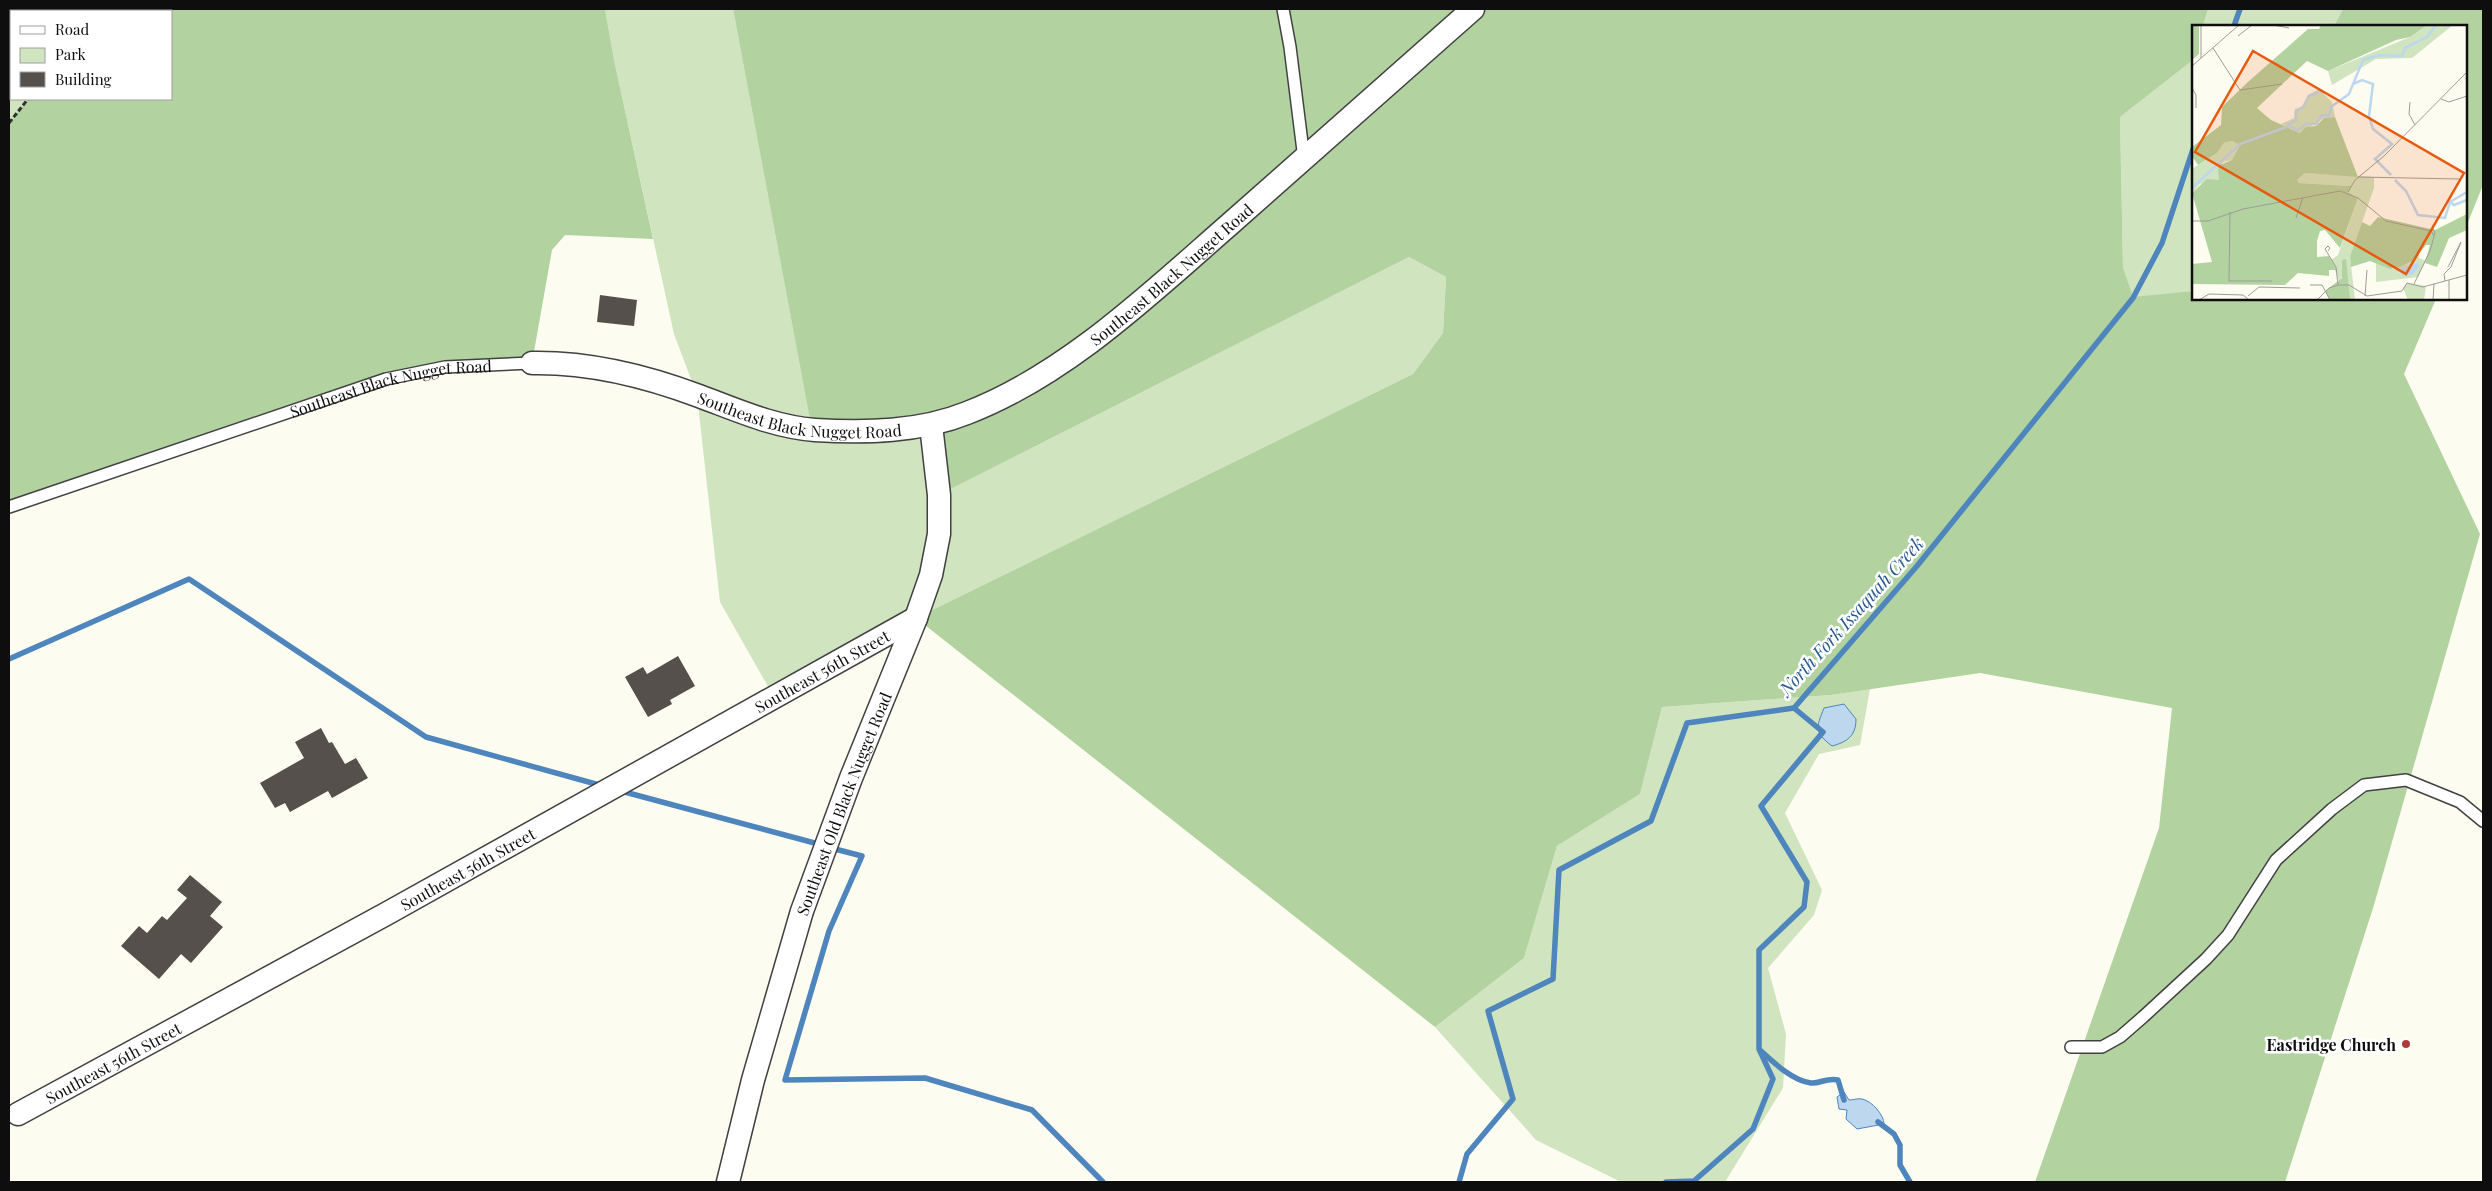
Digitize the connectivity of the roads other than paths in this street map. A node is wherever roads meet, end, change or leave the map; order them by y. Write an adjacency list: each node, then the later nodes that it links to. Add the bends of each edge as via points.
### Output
1 (1283, 9): 3 (lane)
2 (1473, 9): 3 (street, Southeast Black Nugget Road)
3 (1304, 159): 5 (street, Southeast Black Nugget Road, via 1142,301 1048,371 1006,396)
4 (532, 363): 5 (street, Southeast Black Nugget Road, via 580,365 617,372 697,395 771,422 812,430 850,431); 6 (lane, Southeast Black Nugget Road, via 445,367 386,379)
5 (931, 425): 7 (street, Southeast Old Black Nugget Road, via 939,495 939,534 931,575)
6 (9, 507)
7 (916, 618): 10 (street, Southeast 56th Street, via 386,914); 11 (street, Southeast Old Black Nugget Road, via 851,778 804,906)
8 (2483, 821): 9 (lane, via 2460,802 2406,780 2364,785 2276,860 2228,935 2120,1037 2102,1047)
9 (2071, 1047)
10 (18, 1114)
11 (728, 1182)

